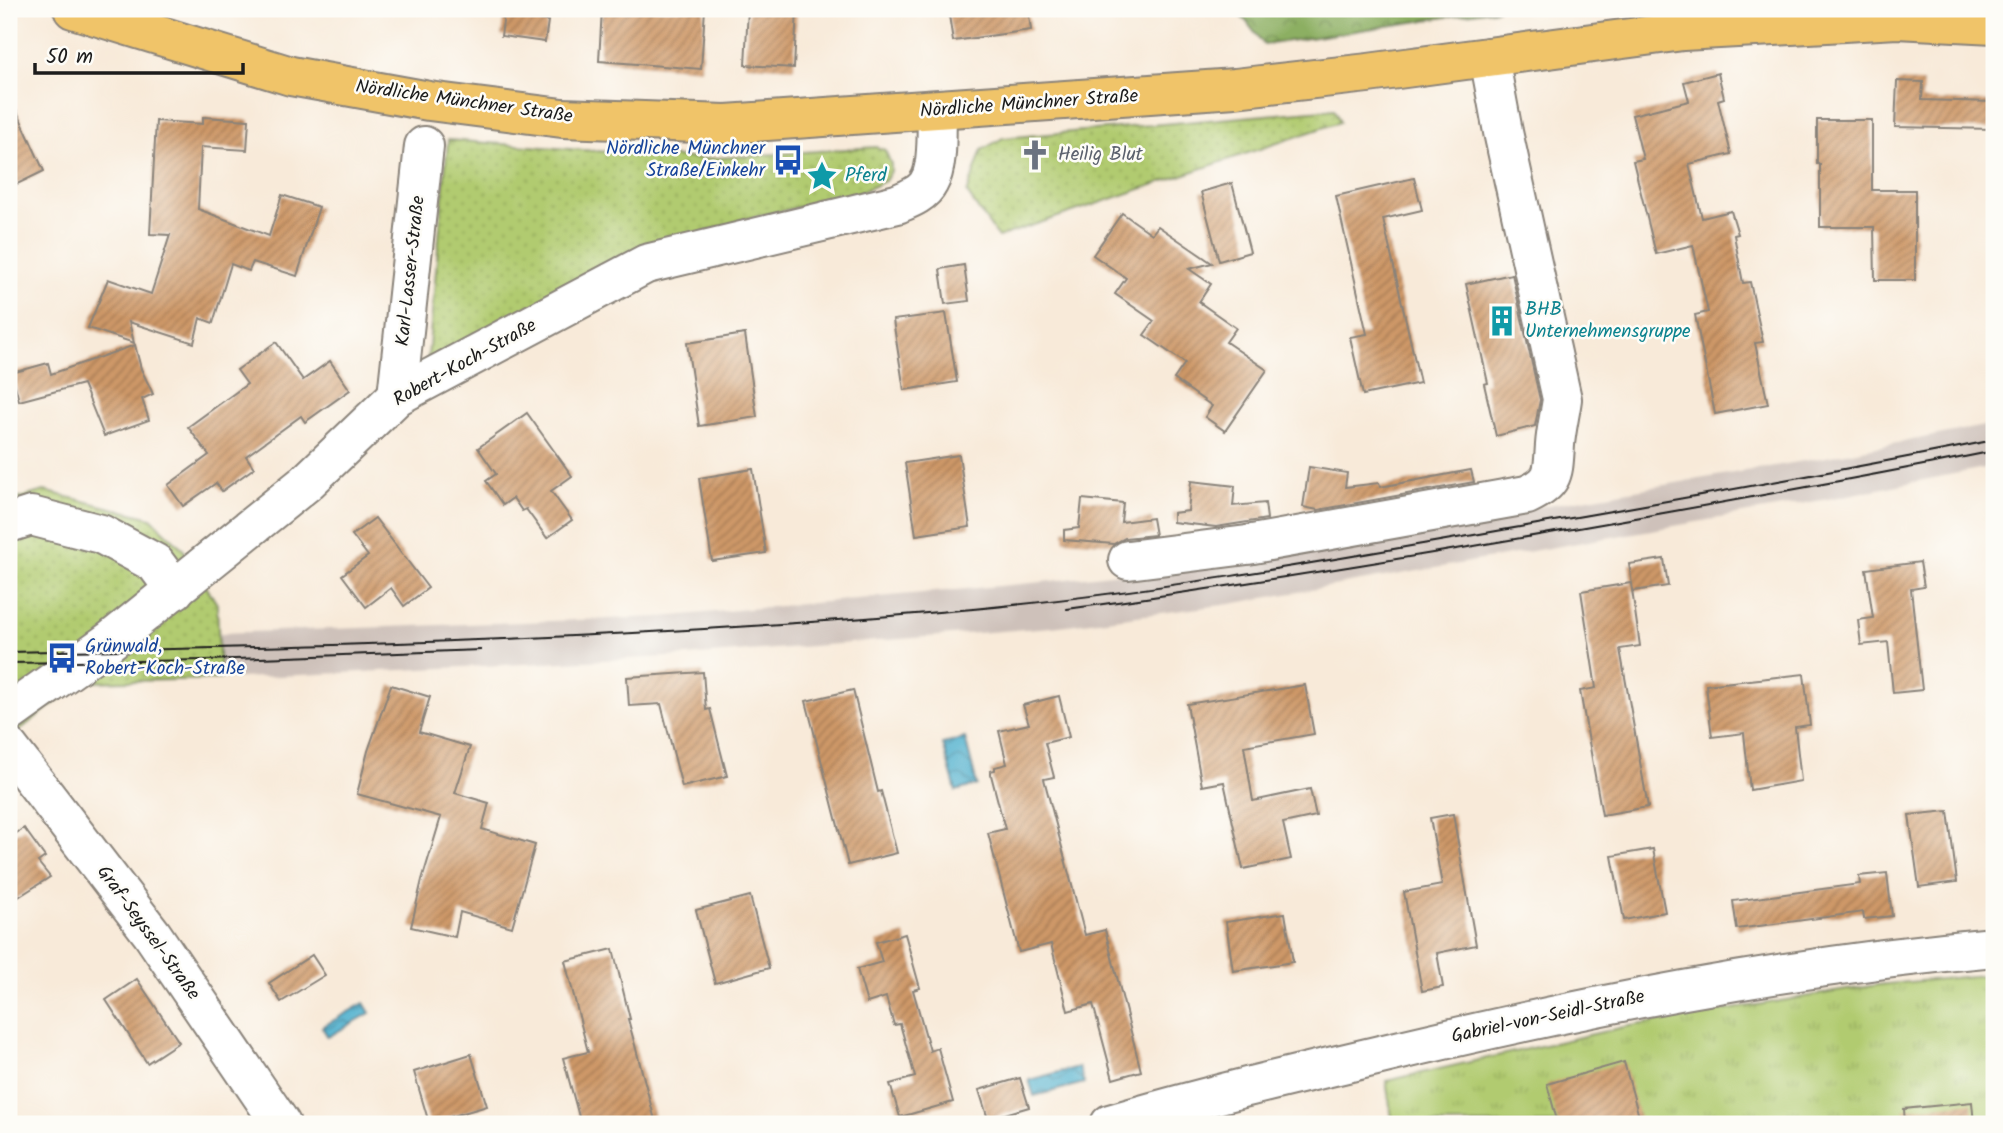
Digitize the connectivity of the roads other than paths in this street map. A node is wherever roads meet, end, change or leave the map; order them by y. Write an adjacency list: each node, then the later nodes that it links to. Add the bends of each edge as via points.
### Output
1 (73, 9): 4 (main road, Nördliche Münchner Straße, via 291,76 429,101 562,118 726,124)
2 (1994, 24): 3 (main road, Nördliche Münchner Straße, via 1897,19 1770,25)
3 (1489, 57): 4 (main road, Nördliche Münchner Straße, via 1235,88); 8 (street, via 1562,399 1555,468 1542,488 1527,495 1261,543)
4 (937, 110): 6 (street, Robert-Koch-Straße, via 929,182 914,197 646,264)
5 (424, 146): 6 (street, Karl-Lasser-Straße)
6 (397, 396): 9 (street, Robert-Koch-Straße, via 306,483)
7 (9, 523): 9 (street, via 31,516 100,534 155,563)
8 (1128, 560)
9 (175, 590): 10 (street, Robert-Koch-Straße)
10 (9, 713)
11 (9, 748): 13 (street, Graf-Seyssel-Straße, via 152,934)
12 (1994, 947): 14 (street, Gabriel-von-Seidl-Straße, via 1789,972 1638,998 1461,1035 1194,1099)
13 (281, 1124)
14 (1110, 1124)

